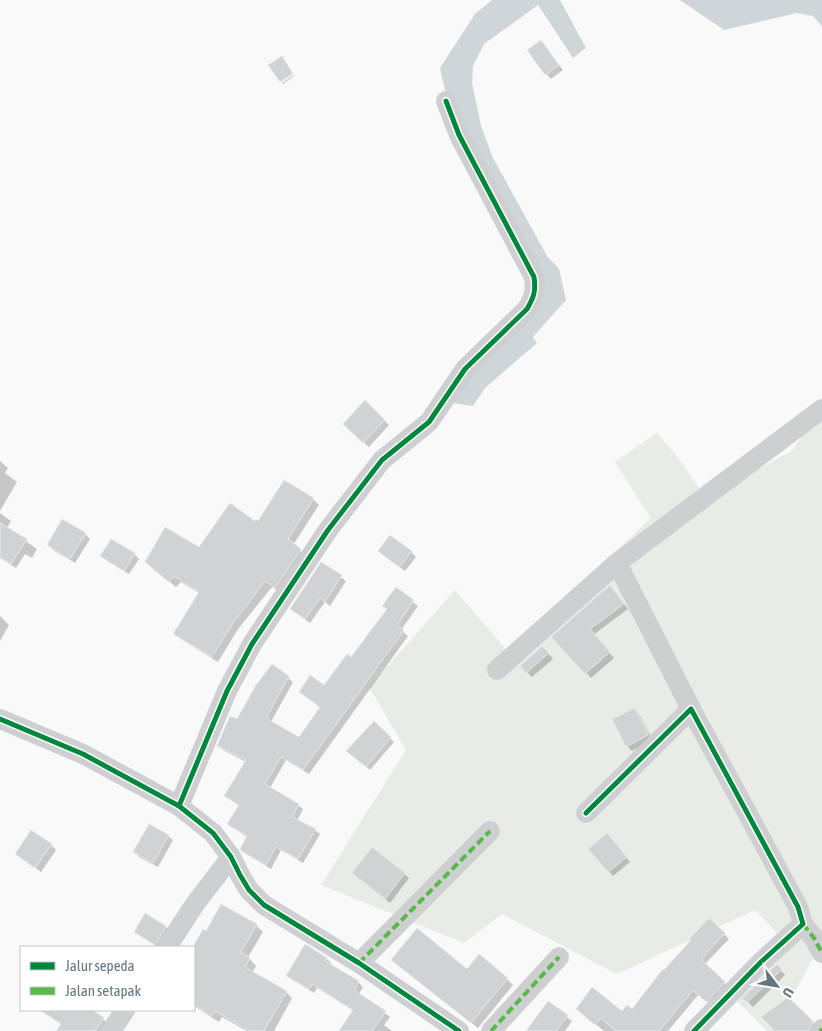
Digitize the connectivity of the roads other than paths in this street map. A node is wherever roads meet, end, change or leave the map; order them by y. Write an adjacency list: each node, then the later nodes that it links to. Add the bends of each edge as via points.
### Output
1 (446, 101): 7 (street, via 459,135 534,278 534,297 527,309 466,369 429,422 382,460 328,530 252,644 227,691)
2 (822, 408): 3 (street)
3 (617, 563): 4 (street); 5 (street)
4 (497, 670)
5 (691, 709): 8 (street); 11 (street, via 798,907)
6 (0, 718): 7 (street, via 83,754)
7 (179, 806): 10 (street, via 213,833)
8 (586, 813)
9 (490, 831): 15 (street)
10 (231, 857): 12 (street); 15 (street, via 249,890 264,905)
11 (803, 924): 13 (street); 20 (street)
12 (168, 946)
13 (822, 953)
14 (559, 957): 19 (street)
15 (359, 963): 18 (street)
16 (125, 1011): 17 (street)
17 (110, 1031)
18 (459, 1031)
19 (491, 1031)
20 (694, 1031)

